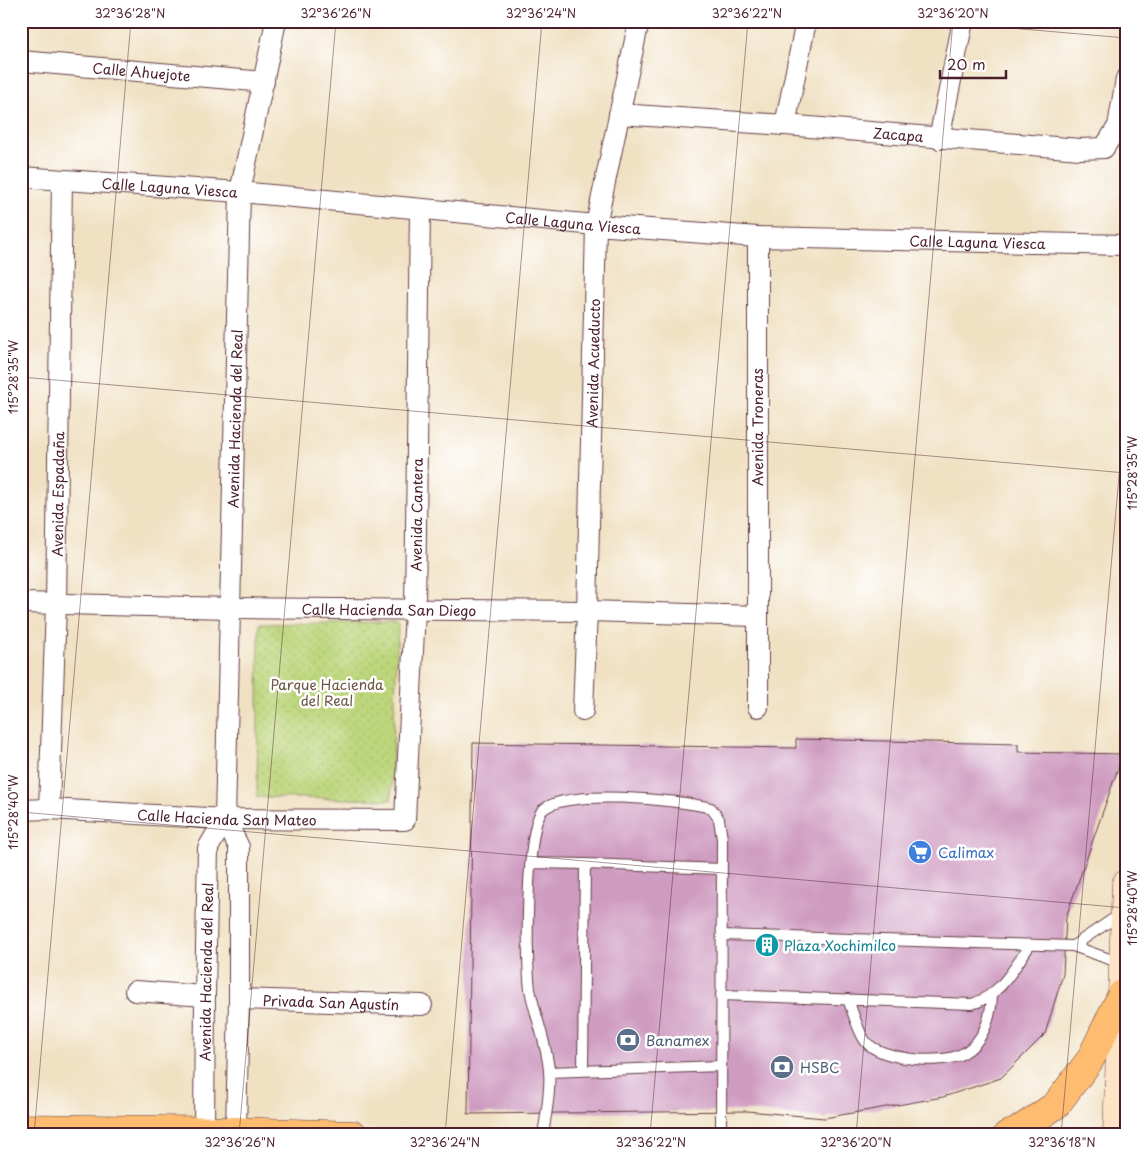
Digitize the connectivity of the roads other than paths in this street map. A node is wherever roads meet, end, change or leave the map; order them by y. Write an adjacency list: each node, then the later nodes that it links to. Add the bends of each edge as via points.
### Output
1 (276, 21): 7 (street, Avenida Hacienda del Real)
2 (639, 21): 8 (street, Avenida Acueducto)
3 (806, 21): 9 (street)
4 (963, 21): 10 (street)
5 (21, 61): 7 (street, Calle Ahuejote)
6 (1126, 79): 10 (street, Zacapa, via 1118,126 1104,148)
7 (264, 82): 13 (street, Avenida Hacienda del Real)
8 (619, 114): 9 (street, Zacapa); 15 (street, Avenida Acueducto)
9 (786, 125): 10 (street, Zacapa)
10 (938, 139)
11 (21, 177): 12 (street, Calle Laguna Viesca)
12 (62, 180): 13 (street, Calle Laguna Viesca); 19 (street, Avenida Espadaña)
13 (240, 192): 14 (street, Calle Laguna Viesca); 20 (street, Avenida Hacienda del Real)
14 (420, 209): 15 (street, Calle Laguna Viesca); 21 (street, Avenida Cantera)
15 (596, 225): 16 (street, Calle Laguna Viesca); 22 (street, Avenida Acueducto)
16 (758, 237): 17 (street, Calle Laguna Viesca); 23 (street, Avenida Troneras)
17 (1126, 245)
18 (21, 602): 19 (street, Calle Hacienda San Diego)
19 (56, 605): 20 (street, Calle Hacienda San Diego); 26 (street, Avenida Espadaña)
20 (231, 608): 21 (street, Calle Hacienda San Diego); 28 (street, Avenida Hacienda del Real)
21 (415, 609): 22 (street, Calle Hacienda San Diego); 29 (street, Avenida Cantera)
22 (587, 611): 23 (street, Calle Hacienda San Diego); 25 (street, Avenida Acueducto)
23 (757, 616): 24 (street, Avenida Troneras)
24 (758, 707)
25 (582, 711)
26 (49, 809): 27 (street, Calle Hacienda San Mateo); 28 (street, Calle Hacienda San Mateo)
27 (21, 810)
28 (225, 819): 29 (street, Calle Hacienda San Mateo); 43 (street, Avenida Hacienda del Real, via 208,848); 44 (street, Avenida Hacienda del Real, via 239,847)
29 (406, 820)
30 (531, 863): 31 (lane); 32 (lane, via 534,832 540,813 549,804 590,798 671,800 711,808 718,819 722,839); 49 (lane, via 527,936 530,986)
31 (586, 864): 32 (lane); 48 (lane)
32 (722, 869): 35 (lane)
33 (1126, 884): 34 (main road)
34 (1124, 912): 37 (lane); 38 (main road)
35 (722, 935): 36 (lane); 41 (lane)
36 (1030, 945): 37 (lane); 42 (lane)
37 (1072, 946): 38 (lane)
38 (1123, 964): 40 (main road)
39 (135, 991): 43 (street)
40 (1122, 994): 56 (main road, via 1090,1060 1056,1105); 57 (main road)
41 (721, 995): 45 (lane); 47 (lane)
42 (992, 995): 45 (lane, via 972,1004); 45 (lane, via 985,1029 974,1044 962,1054 944,1059 904,1059 880,1052 866,1042)
43 (205, 996): 51 (street, Avenida Hacienda del Real)
44 (239, 999): 46 (street, Privada San Agustín); 52 (street, Avenida Hacienda del Real)
45 (848, 999)
46 (422, 1005)
47 (721, 1066): 48 (lane); 55 (lane)
48 (583, 1071): 49 (lane)
49 (550, 1072): 54 (lane)
50 (21, 1128): 51 (main road)
51 (204, 1130): 52 (main road)
52 (236, 1133): 53 (main road)
53 (354, 1135)
54 (543, 1135)
55 (721, 1135)
56 (1007, 1135)
57 (1117, 1135)

